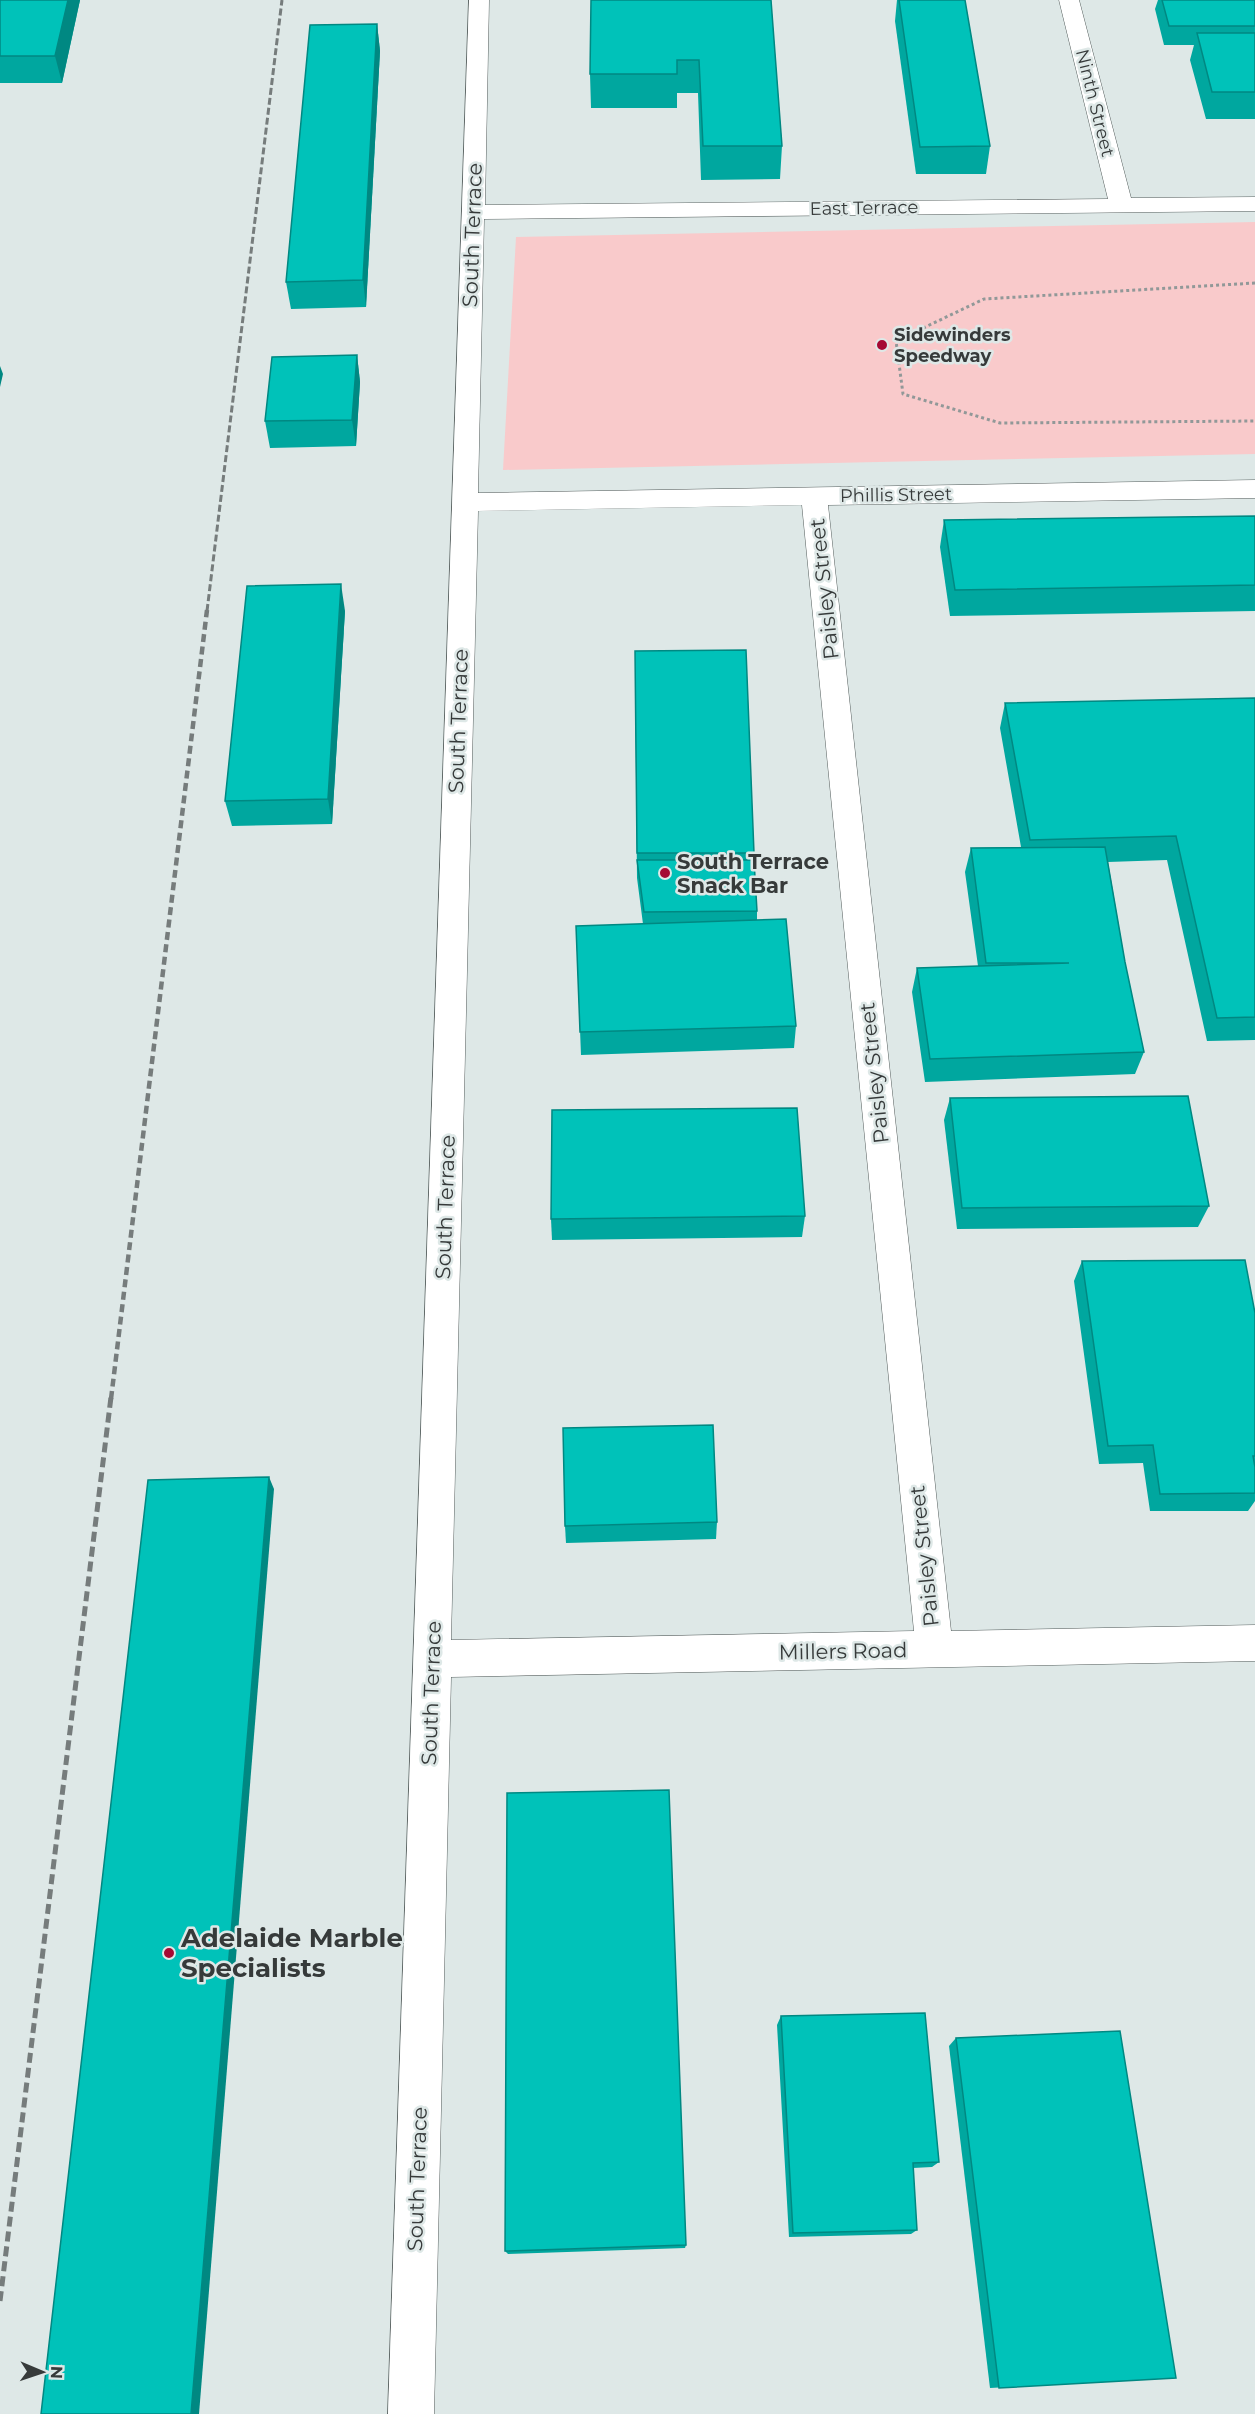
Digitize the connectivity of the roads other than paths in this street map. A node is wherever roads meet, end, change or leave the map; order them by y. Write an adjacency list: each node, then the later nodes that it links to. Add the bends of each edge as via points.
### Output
1 (479, 0): 5 (street, South Terrace)
2 (1069, 0): 4 (street, Ninth Street)
3 (1255, 204): 4 (street, East Terrace)
4 (1121, 206): 5 (street, East Terrace)
5 (473, 212): 8 (street, South Terrace)
6 (1255, 489): 7 (street, Phillis Street)
7 (814, 496): 8 (street, Phillis Street); 10 (street, Paisley Street)
8 (465, 502): 11 (street, South Terrace)
9 (1255, 1643): 10 (street, Millers Road)
10 (934, 1649): 11 (street, Millers Road)
11 (432, 1659): 12 (street, South Terrace)
12 (411, 2414)

